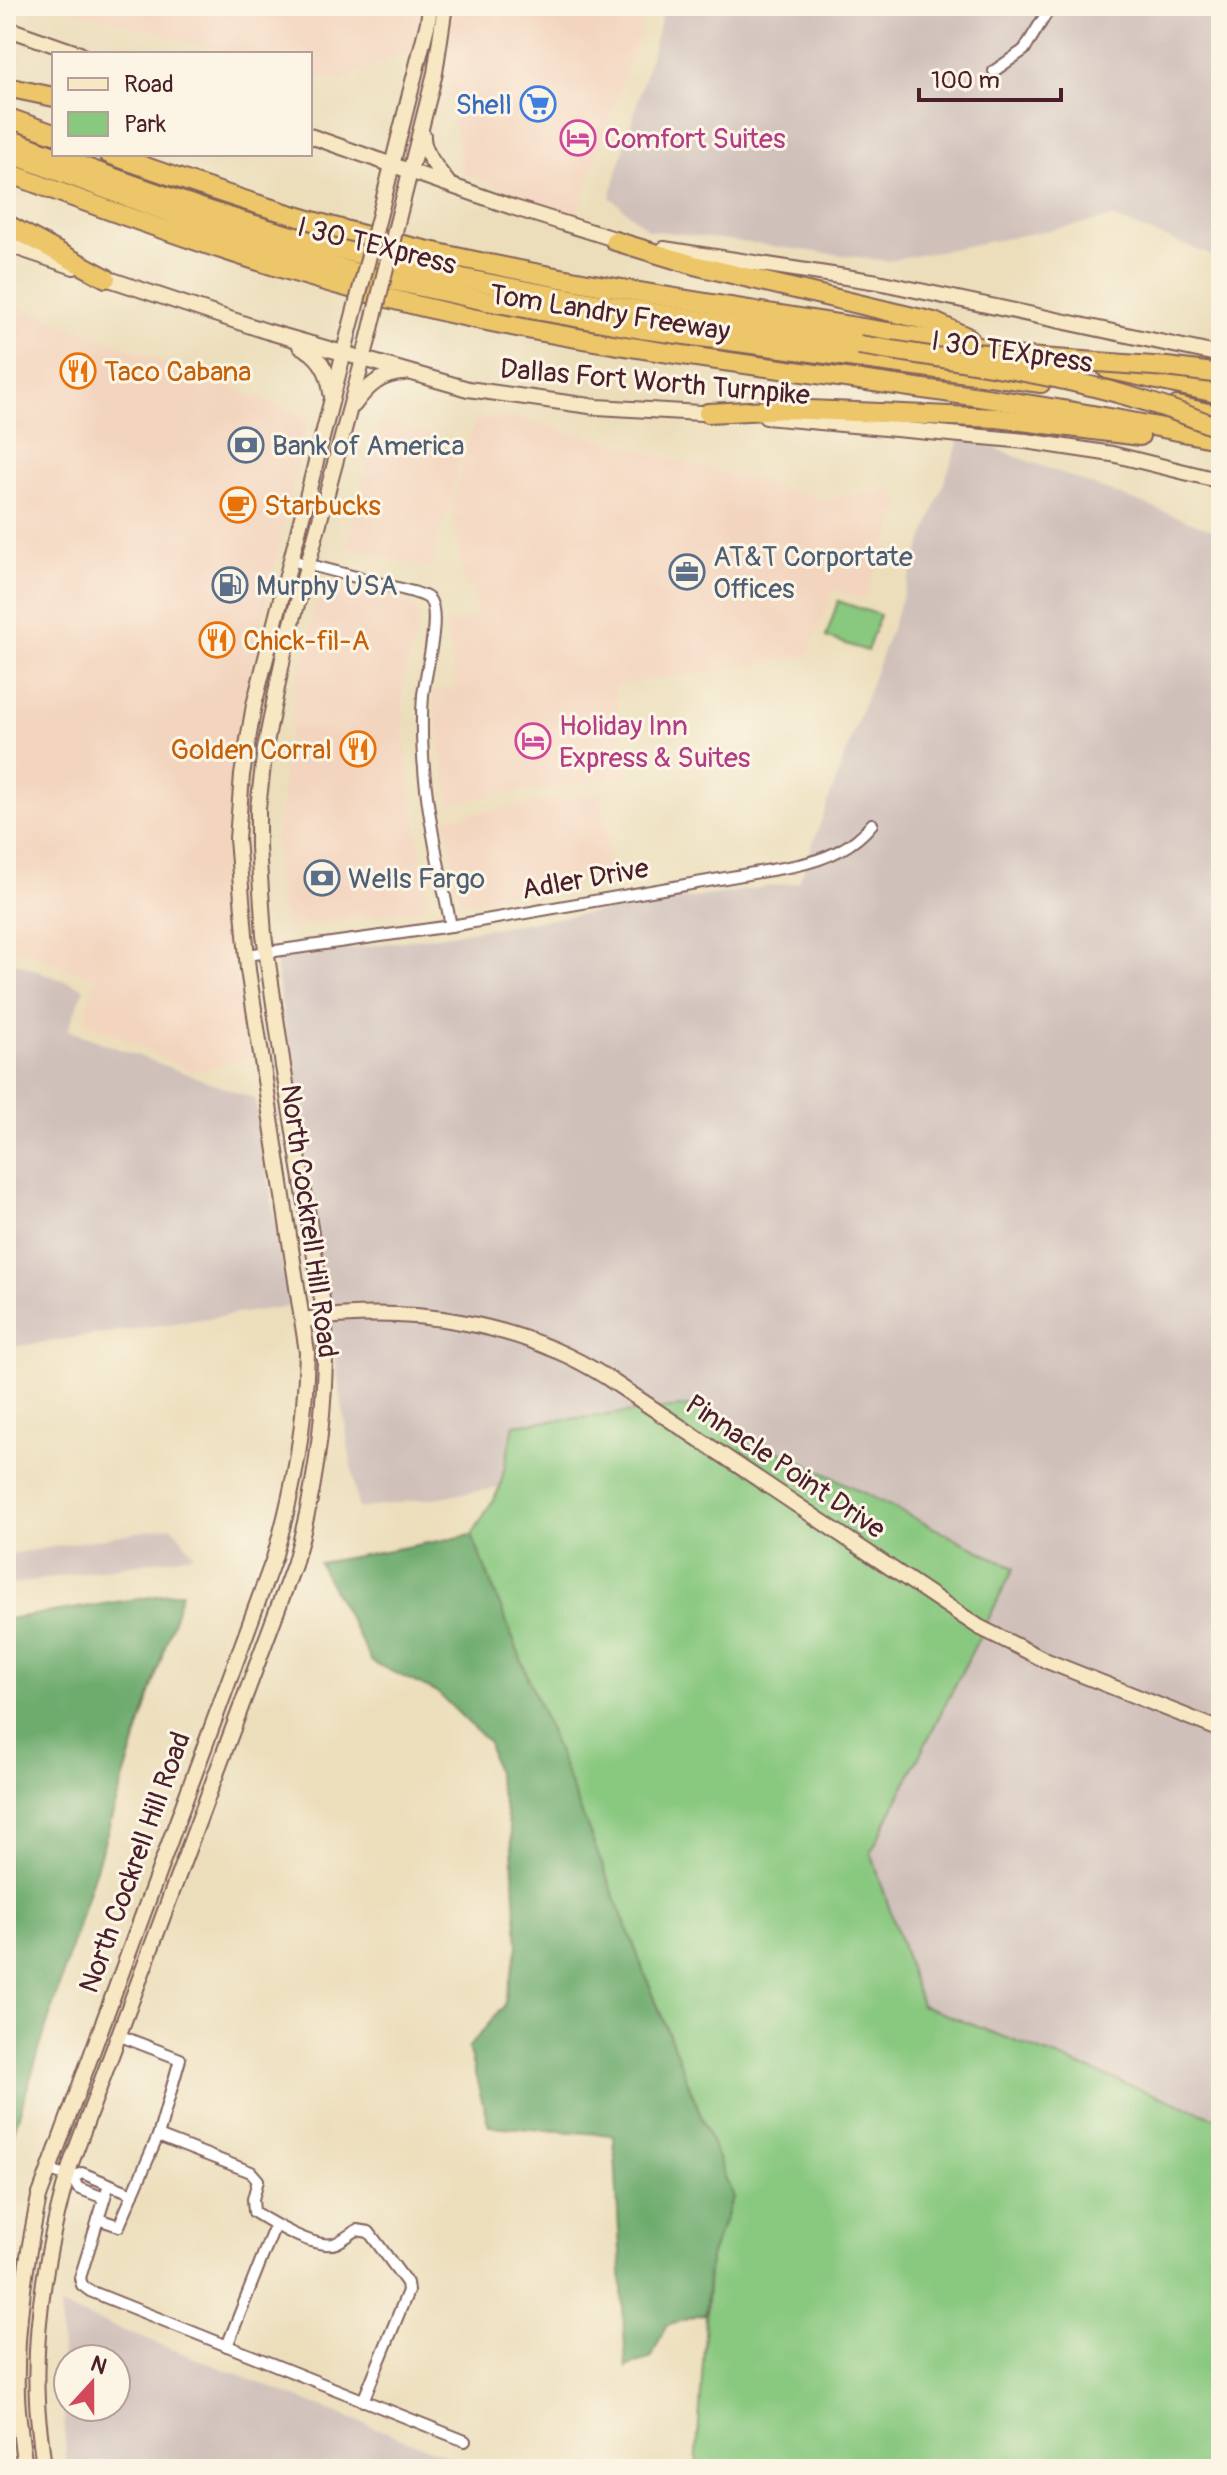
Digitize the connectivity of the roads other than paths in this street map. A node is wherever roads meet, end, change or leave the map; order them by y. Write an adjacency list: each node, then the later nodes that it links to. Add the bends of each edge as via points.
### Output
1 (430, 6): 18 (main road, North Cockrell Hill Road)
2 (445, 6): 10 (main road, North Cockrell Hill Road)
3 (1051, 6): 6 (street, via 1024,50)
4 (6, 28): 5 (main road)
5 (74, 52)
6 (994, 71)
7 (6, 87): 8 (highway)
8 (52, 97)
9 (6, 117): 11 (highway)
10 (424, 119): 19 (main road, North Cockrell Hill Road); 21 (main road, via 423,142)
11 (52, 133)
12 (312, 137): 18 (main road)
13 (6, 138): 15 (highway)
14 (6, 152): 38 (highway, I 30 TEXpress, via 219,231 357,273 641,329 1093,390)
15 (52, 155)
16 (56, 156): 27 (highway, via 191,205 414,268)
17 (115, 156): 28 (highway, Tom Landry Freeway, via 283,213 455,257)
18 (391, 163): 19 (main road); 29 (main road, North Cockrell Hill Road, bridge)
19 (411, 170): 21 (main road); 31 (main road, North Cockrell Hill Road, bridge)
20 (6, 172): 40 (highway, Tom Landry Freeway, via 217,250 457,315 605,343)
21 (448, 183): 23 (main road)
22 (6, 224): 25 (highway)
23 (615, 241): 28 (highway, via 934,322); 30 (main road, via 878,282)
24 (6, 244): 25 (main road, Dallas Fort Worth Turnpike)
25 (106, 278): 26 (main road, Dallas Fort Worth Turnpike)
26 (275, 334): 29 (main road, Dallas Fort Worth Turnpike); 35 (main road, via 319,360 331,389)
27 (859, 345): 33 (highway, bridge); 39 (highway, bridge, via 1115,390)
28 (994, 349): 34 (highway, Tom Landry Freeway)
29 (344, 353): 31 (main road, Dallas Fort Worth Turnpike); 35 (main road, North Cockrell Hill Road)
30 (1221, 355)
31 (364, 358): 32 (main road, Dallas Fort Worth Turnpike); 36 (main road, North Cockrell Hill Road)
32 (412, 373): 36 (main road, via 383,376); 37 (main road, Dallas Fort Worth Turnpike, via 541,401)
33 (1221, 374)
34 (1221, 394)
35 (330, 408): 43 (main road, North Cockrell Hill Road)
36 (350, 412): 44 (main road, North Cockrell Hill Road)
37 (708, 413): 40 (highway, via 786,409 997,418 1142,436); 42 (main road, Dallas Fort Worth Turnpike, via 1026,441 1112,454)
38 (1221, 416)
39 (1221, 429)
40 (1184, 432): 41 (highway, Tom Landry Freeway)
41 (1221, 440)
42 (1221, 481)
43 (291, 560): 44 (street); 45 (main road, North Cockrell Hill Road)
44 (308, 565): 46 (main road, North Cockrell Hill Road); 48 (street, via 413,592 432,602 435,621 422,729 434,842)
45 (246, 745): 46 (main road); 50 (main road, North Cockrell Hill Road, via 237,839)
46 (265, 748): 49 (main road, North Cockrell Hill Road, via 258,847)
47 (872, 824): 48 (street, Adler Drive, via 840,851 816,861)
48 (451, 926): 49 (street, Adler Drive)
49 (267, 952): 50 (street, Adler Drive); 51 (main road, North Cockrell Hill Road)
50 (247, 955): 52 (main road, North Cockrell Hill Road)
51 (325, 1317): 52 (main road, Pinnacle Point Drive); 53 (main road, Pinnacle Point Drive, via 403,1315 467,1323 527,1339 585,1363 989,1632 1047,1661); 54 (main road, North Cockrell Hill Road, via 321,1430 307,1521)
52 (303, 1320): 56 (main road, North Cockrell Hill Road, via 307,1367 301,1442 277,1547)
53 (1221, 1730)
54 (118, 2035): 55 (street, via 180,2059); 57 (main road, North Cockrell Hill Road)
55 (158, 2136): 59 (street); 62 (street, via 251,2172 258,2180 254,2212)
56 (48, 2169): 57 (street); 66 (main road, North Cockrell Hill Road, via 22,2299 17,2394)
57 (70, 2177): 58 (street, via 82,2173); 60 (street, via 78,2188); 67 (main road, North Cockrell Hill Road, via 45,2268 38,2331 37,2402)
58 (109, 2184): 59 (street); 60 (street)
59 (133, 2194): 61 (street, via 119,2226)
60 (104, 2198): 61 (street)
61 (98, 2219): 63 (street, via 82,2285)
62 (275, 2225): 63 (street); 64 (street, via 334,2245 357,2230 369,2232 407,2283)
63 (227, 2346): 64 (street)
64 (363, 2401): 65 (street)
65 (465, 2441)
66 (25, 2469)
67 (44, 2469)

